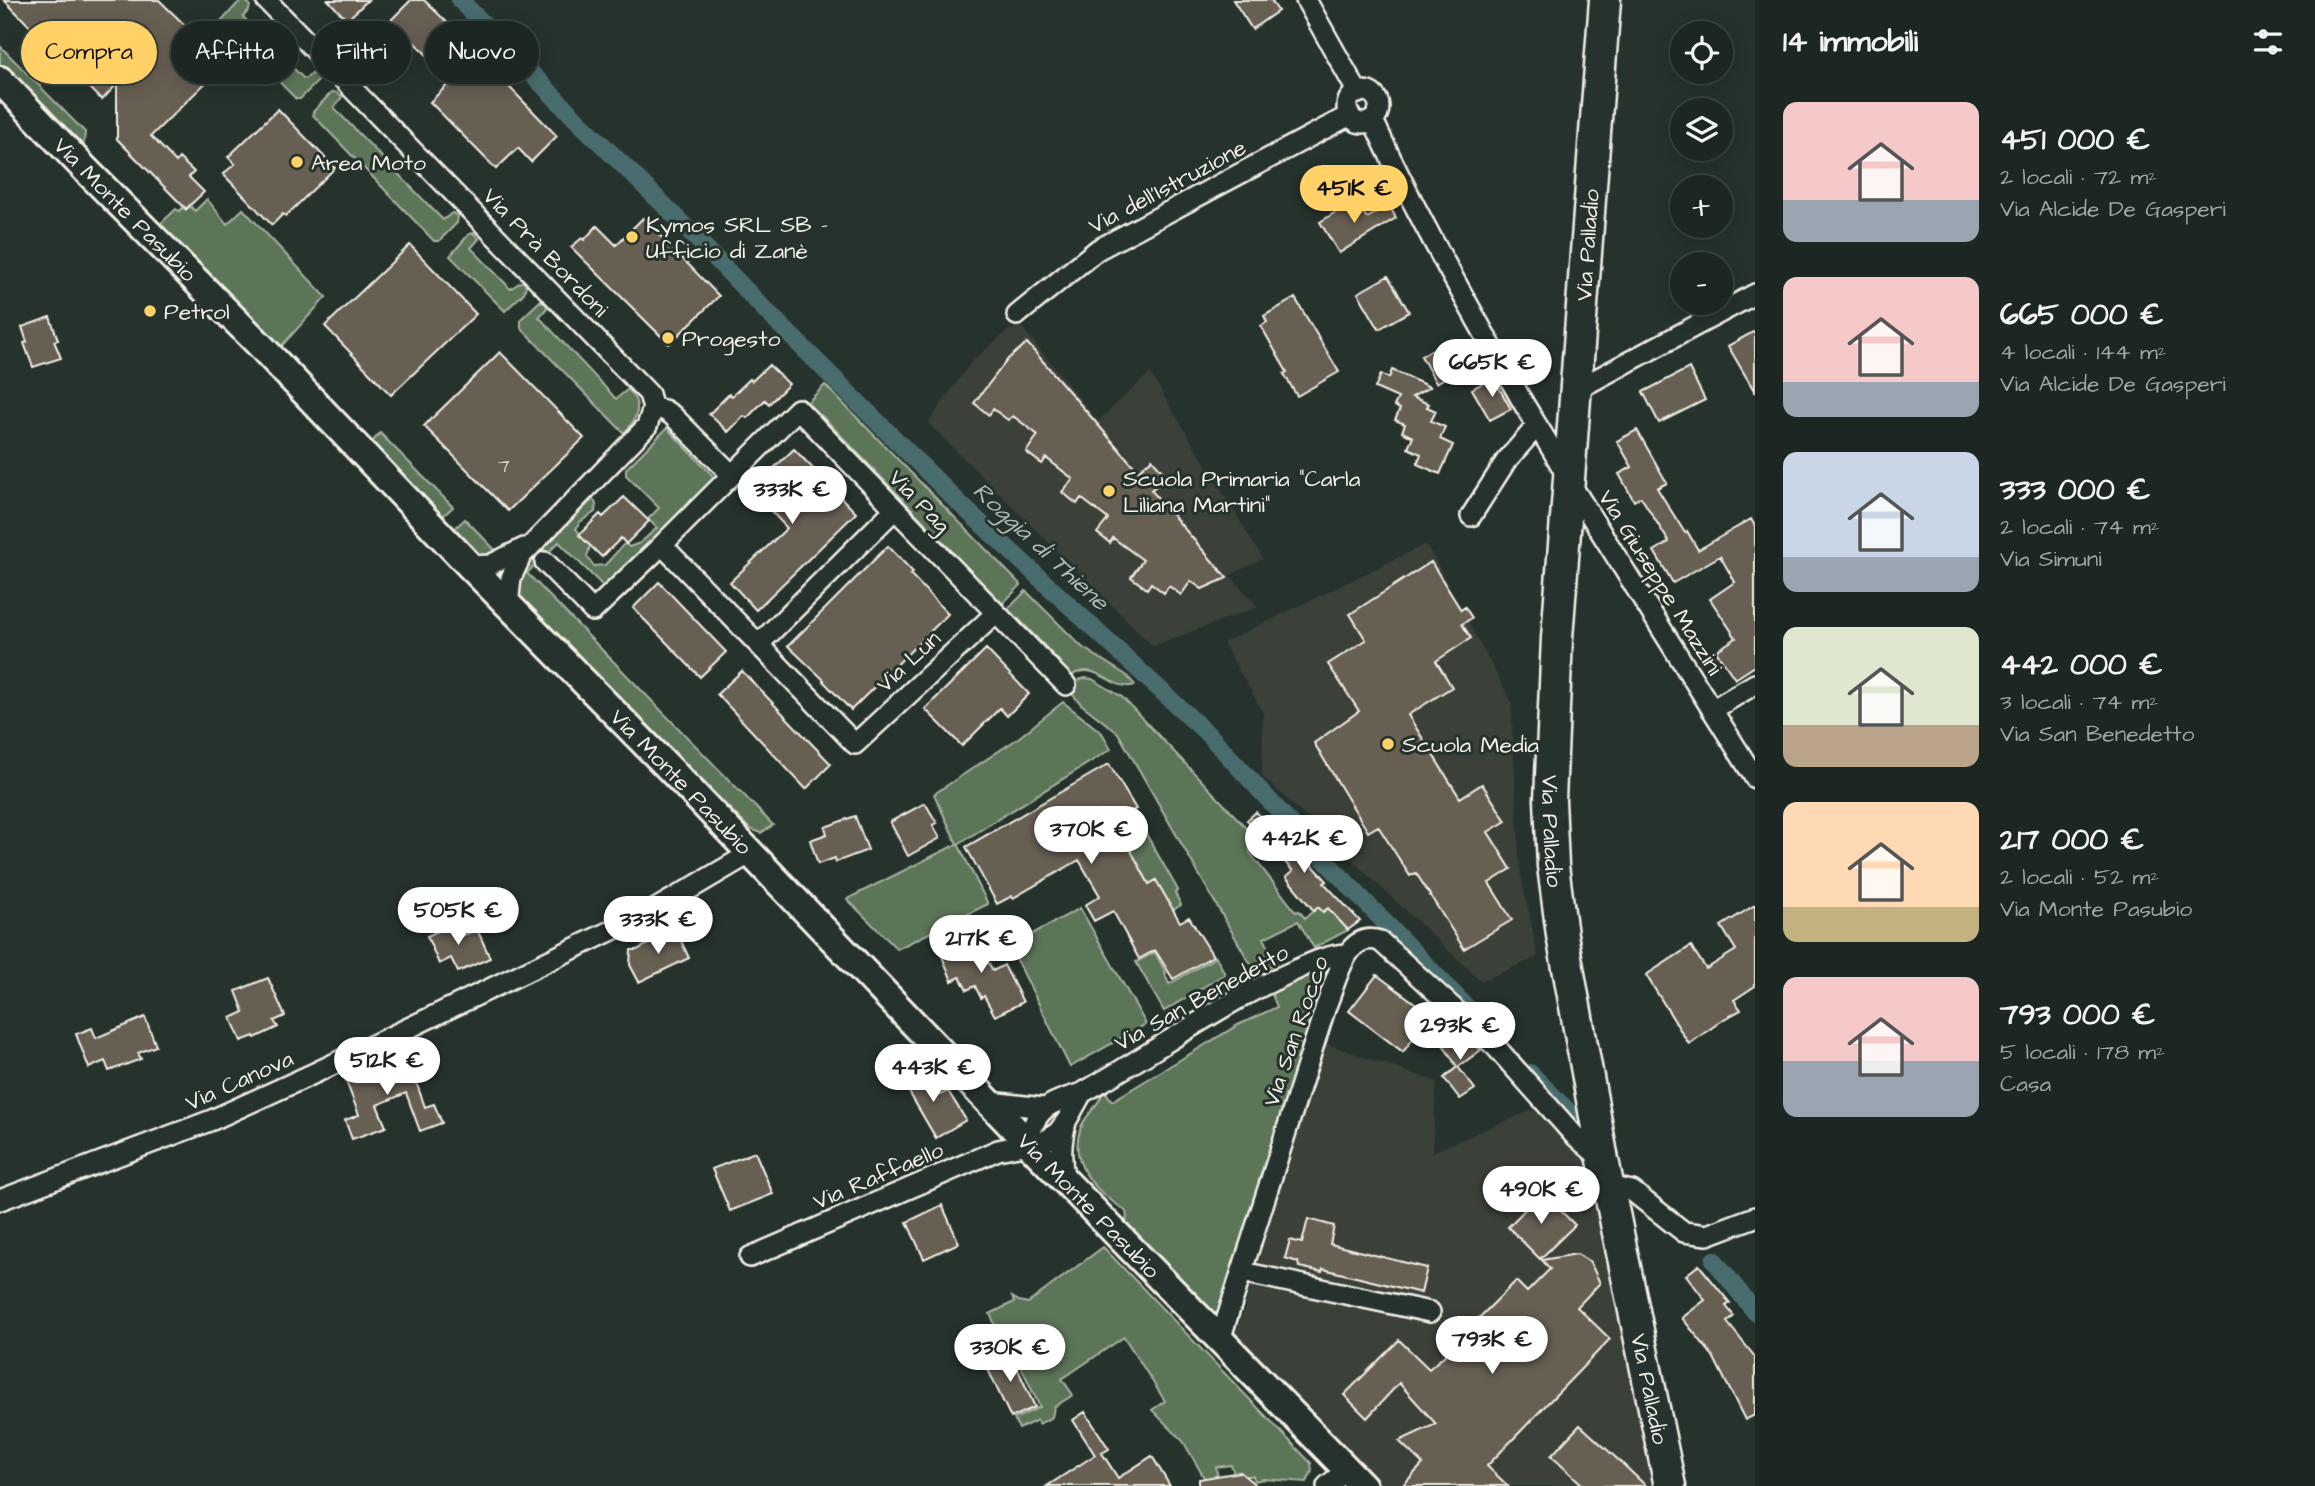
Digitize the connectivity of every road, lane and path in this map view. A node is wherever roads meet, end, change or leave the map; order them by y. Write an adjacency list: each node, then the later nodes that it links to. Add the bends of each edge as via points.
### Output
1 (266, 0): 11 (street, Via Prà Bordoni, via 637,380)
2 (1306, 0): 5 (street)
3 (1605, 0): 10 (main road, Via Palladio)
4 (0, 80): 20 (main road, Via Monte Pasubio)
5 (1358, 93): 6 (street, via 1348,102); 7 (street, via 1367,92 1377,100)
6 (1350, 115): 7 (street, via 1360,123); 9 (street, Via dell'Istruzione, via 1097,250)
7 (1373, 120): 12 (street, Via Giuseppe Mazzini, via 1454,279)
8 (1755, 293): 10 (street)
9 (1017, 315)
10 (1576, 390): 14 (main road, Via Palladio)
11 (653, 408): 13 (street, via 672,415); 18 (street, via 647,426)
12 (1537, 426): 14 (street, Via Giuseppe Mazzini); 16 (street, via 1506,461)
13 (732, 475): 15 (street, Via Pag, via 797,409); 17 (street, Via Pag)
14 (1570, 483): 26 (street, Via Giuseppe Mazzini); 35 (main road, Via Palladio, via 1557,638 1550,800 1553,866)
15 (895, 509): 22 (street, Via Pag); 23 (street)
16 (1471, 516)
17 (662, 545): 19 (street, Via Pag, via 593,611); 23 (street)
18 (528, 546): 20 (street, via 490,565); 21 (street, via 515,567)
19 (545, 562)
20 (470, 566): 21 (main road, Via Monte Pasubio)
21 (508, 605): 28 (main road, Via Monte Pasubio)
22 (995, 614): 23 (street, Via Lun, via 855,744); 25 (street, Via Pag)
23 (759, 644)
24 (1755, 684): 26 (street)
25 (1066, 685)
26 (1712, 710): 27 (street, Via Giuseppe Mazzini)
27 (1755, 778)
28 (751, 853): 31 (main road, Via Monte Pasubio); 37 (street, Via Canova, via 654,910 317,1072 212,1120)
29 (1348, 954): 30 (street, Via San Benedetto, via 1324,958 1258,988); 35 (street, Via San Rocco, via 1363,939 1380,942 1495,1046); 40 (street, Via San Rocco, via 1326,1006)
30 (1082, 1093): 32 (street, Via San Benedetto); 33 (street, Via San Benedetto)
31 (990, 1102): 32 (street); 34 (main road, Via Monte Pasubio)
32 (1044, 1108): 34 (street)
33 (1066, 1122): 34 (street, Via San Benedetto, via 1047,1140); 36 (street, via 1060,1159)
34 (1028, 1143): 36 (main road, Via Monte Pasubio); 39 (street, Via Raffaello, via 998,1150)
35 (1606, 1173): 38 (street, Via San Rocco, via 1679,1230 1707,1235); 44 (main road, Via Palladio)
36 (1065, 1180): 42 (main road, Via Monte Pasubio)
37 (0, 1200)
38 (1755, 1217)
39 (750, 1257)
40 (1242, 1272): 41 (street); 42 (street, Via San Rocco)
41 (1430, 1312)
42 (1220, 1339): 43 (main road, Via Monte Pasubio)
43 (1346, 1481)
44 (1671, 1486)

